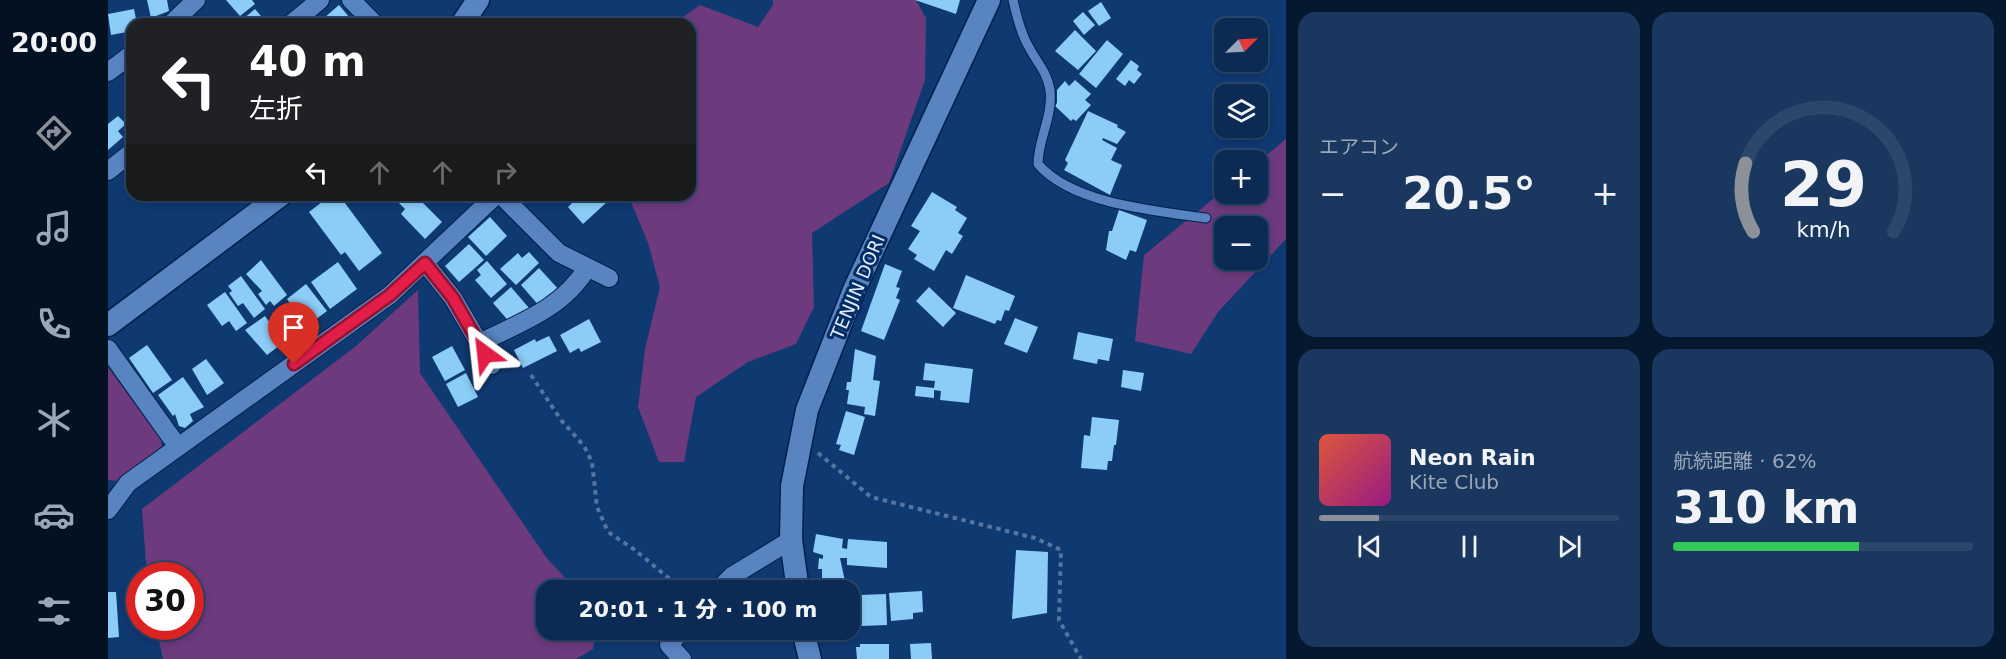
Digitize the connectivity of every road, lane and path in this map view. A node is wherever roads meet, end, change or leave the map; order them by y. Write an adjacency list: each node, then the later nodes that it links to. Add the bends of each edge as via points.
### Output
1 (196, 0): 7 (street)
2 (320, 0): 8 (street)
3 (351, 0): 9 (street)
4 (478, 0): 10 (street)
5 (989, 0): 27 (street, TENJIN DORI, via 854,290 807,410)
6 (1013, 0): 18 (lane, via 1018,23 1045,70 1050,92 1049,119 1038,154 1038,164 1048,176 1092,196)
7 (177, 18)
8 (298, 18)
9 (369, 18)
10 (466, 18)
11 (126, 58): 12 (street)
12 (108, 71)
13 (126, 157): 14 (street)
14 (108, 171)
15 (273, 201): 22 (street)
16 (490, 201): 19 (street)
17 (507, 201): 20 (street, via 551,247)
18 (1206, 218)
19 (425, 263): 23 (street, via 453,298); 28 (street, via 390,295)
20 (587, 268): 21 (street); 23 (street, via 562,299)
21 (609, 278)
22 (108, 325)
23 (479, 342): 25 (street)
24 (108, 349): 28 (street)
25 (492, 364)
26 (531, 375): 31 (path, via 592,462 597,507 608,532)
27 (801, 440): 30 (street, TENJIN DORI, via 792,486); 38 (path, via 871,498 1035,538 1061,550 1059,620)
28 (178, 447): 29 (street, via 128,483)
29 (108, 510)
30 (791, 540): 32 (street); 33 (street, TENJIN DORI)
31 (671, 580)
32 (728, 580)
33 (796, 580)
34 (673, 640): 36 (street, via 669,645)
35 (805, 640): 37 (street)
36 (682, 659)
37 (810, 659)
38 (1082, 659)

